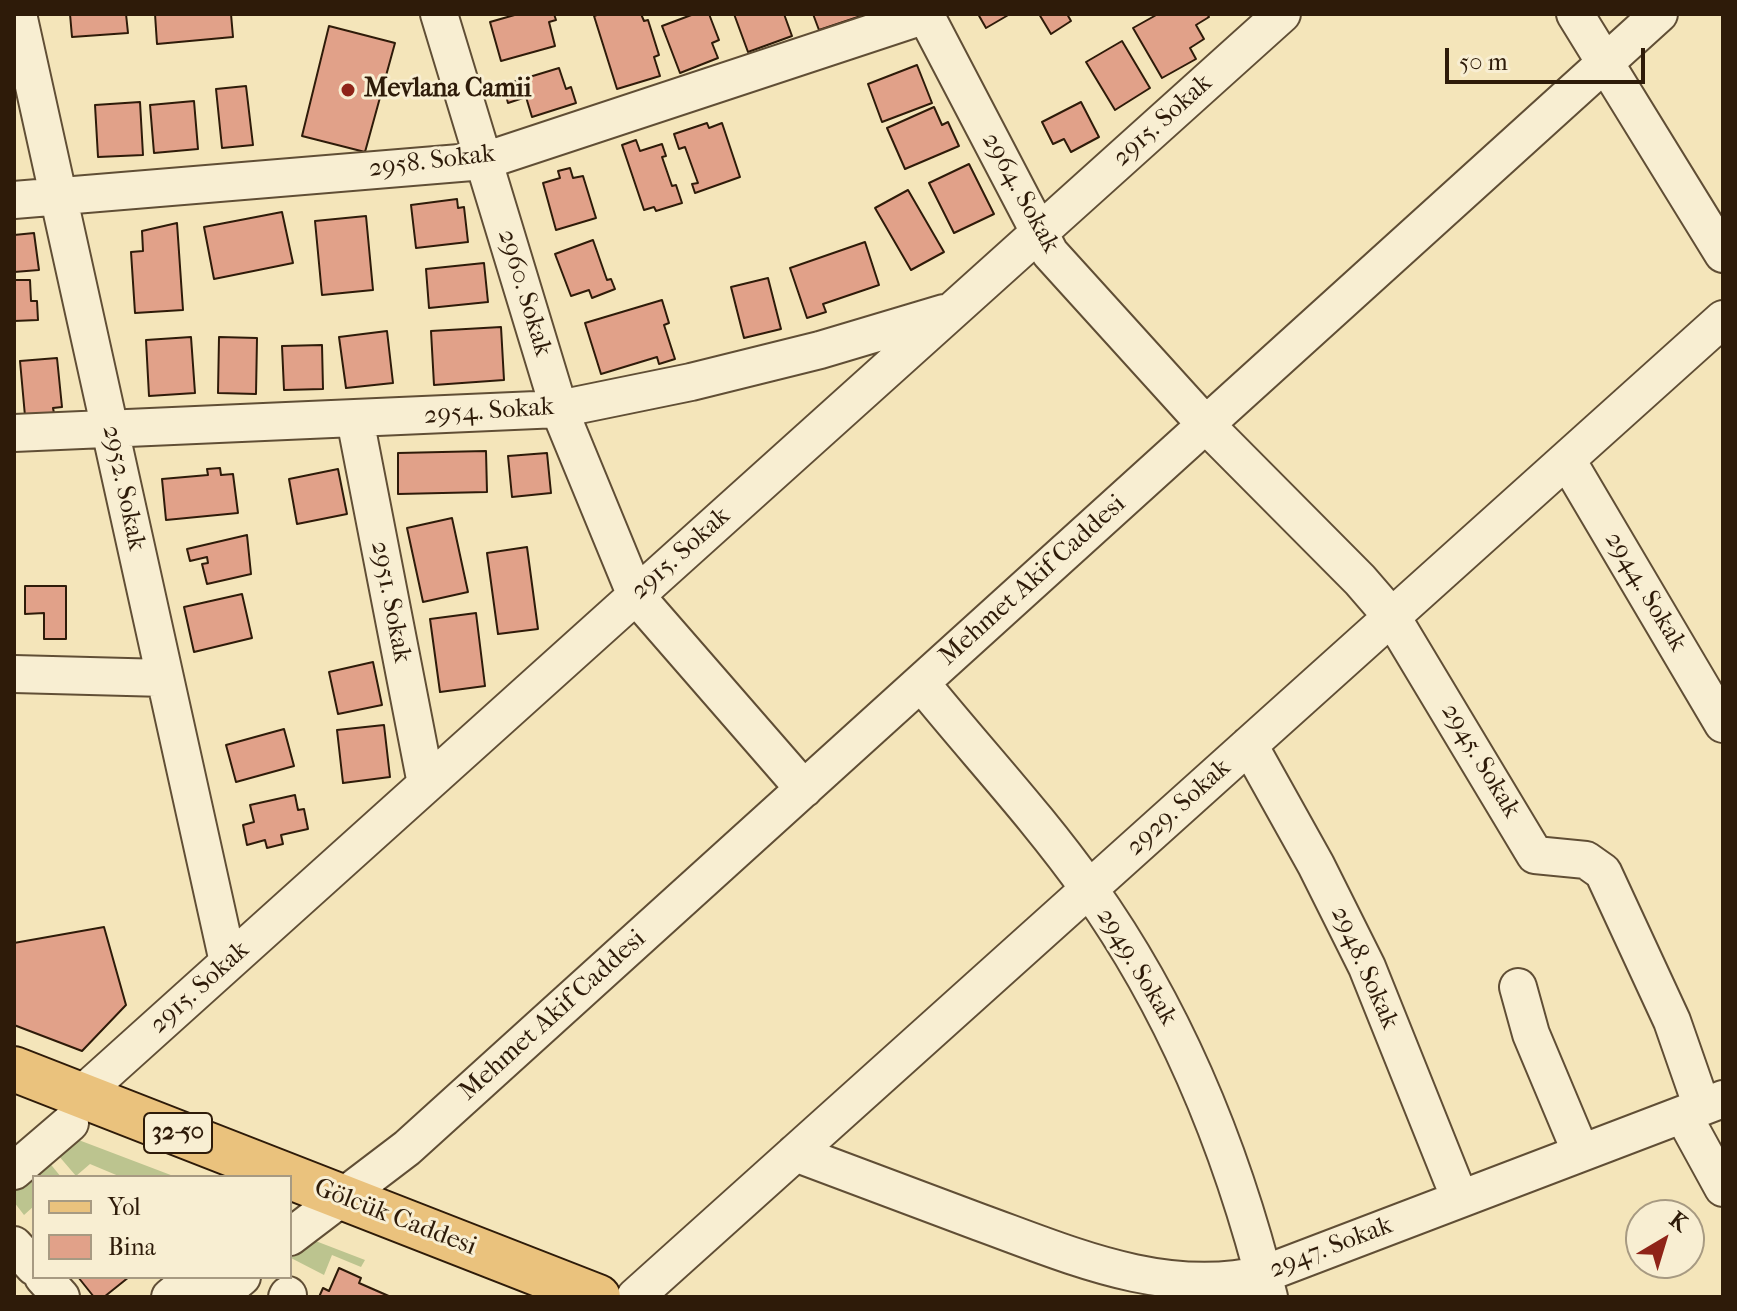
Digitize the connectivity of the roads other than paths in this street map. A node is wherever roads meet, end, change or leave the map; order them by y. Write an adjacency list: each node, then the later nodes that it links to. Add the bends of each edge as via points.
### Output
1 (18, 14): 9 (street, 2952. Sokak)
2 (439, 14): 8 (street, 2960. Sokak)
3 (1575, 14): 7 (street)
4 (1659, 14): 7 (street, Mehmet Akif Caddesi)
5 (925, 15): 8 (street, 2958. Sokak); 11 (street, 2964. Sokak)
6 (1262, 21): 11 (street, 2915. Sokak)
7 (1605, 63): 12 (street); 17 (street, Mehmet Akif Caddesi)
8 (484, 161): 9 (street, 2958. Sokak); 15 (street, 2960. Sokak)
9 (58, 198): 10 (street, 2958. Sokak); 18 (street, 2952. Sokak)
10 (14, 200)
11 (1038, 234): 13 (street, 2915. Sokak); 17 (street, 2964. Sokak, via 1071,278)
12 (1723, 254)
13 (953, 310): 15 (street, 2954. Sokak, via 734,372); 21 (street, 2915. Sokak)
14 (1723, 319): 20 (street, 2929. Sokak)
15 (559, 409): 16 (street, 2954. Sokak); 21 (street, 2960. Sokak)
16 (355, 419): 18 (street, 2954. Sokak); 28 (street, 2951. Sokak)
17 (1206, 425): 22 (street, 2945. Sokak); 25 (street, Mehmet Akif Caddesi)
18 (110, 429): 19 (street, 2954. Sokak); 24 (street, 2952. Sokak)
19 (14, 433)
20 (1567, 460): 22 (street, 2929. Sokak); 26 (street, 2944. Sokak)
21 (636, 596): 28 (street, 2915. Sokak); 29 (street, 2960. Sokak)
22 (1392, 617): 27 (street, 2929. Sokak); 35 (street, 2945. Sokak, via 1535,855 1586,860 1603,872 1672,1021)
23 (14, 674): 24 (street)
24 (165, 678): 31 (street, 2952. Sokak)
25 (921, 683): 29 (street, Mehmet Akif Caddesi); 30 (street, 2949. Sokak)
26 (1723, 724)
27 (1249, 745): 30 (street, 2929. Sokak); 43 (street, 2948. Sokak, via 1367,967)
28 (426, 784): 31 (street, 2915. Sokak)
29 (804, 789): 44 (street, Mehmet Akif Caddesi, via 407,1148)
30 (1089, 889): 37 (street, 2929. Sokak); 50 (street, 2949. Sokak, via 1177,1035 1201,1086)
31 (228, 962): 36 (street, 2915. Sokak)
32 (1518, 987): 38 (street, via 1531,1034)
33 (14, 1069): 36 (main road, Gölcük Caddesi / 32-50)
34 (14, 1101): 36 (main road, Gölcük Caddesi / 32-50)
35 (1703, 1107): 38 (street, 2947. Sokak); 42 (street, 2945. Sokak)
36 (75, 1109): 39 (street, 2915. Sokak); 40 (main road, Gölcük Caddesi / 32-50); 41 (main road, Gölcük Caddesi / 32-50)
37 (795, 1153): 50 (street, 2947. Sokak, via 1079,1259 1129,1272); 56 (street, 2929. Sokak)
38 (1581, 1153): 43 (street, 2947. Sokak)
39 (14, 1171)
40 (203, 1175)
41 (229, 1175)
42 (1723, 1188)
43 (1460, 1199): 50 (street, 2947. Sokak)
44 (306, 1208): 54 (main road, Gölcük Caddesi / 32-50); 55 (main road, Gölcük Caddesi / 32-50)
45 (14, 1245): 46 (street)
46 (32, 1265)
47 (45, 1279): 51 (street)
48 (192, 1279): 52 (street)
49 (240, 1279): 53 (street)
50 (1266, 1286)
51 (61, 1297)
52 (170, 1297)
53 (218, 1297)
54 (514, 1297)
55 (598, 1297)
56 (635, 1297)

